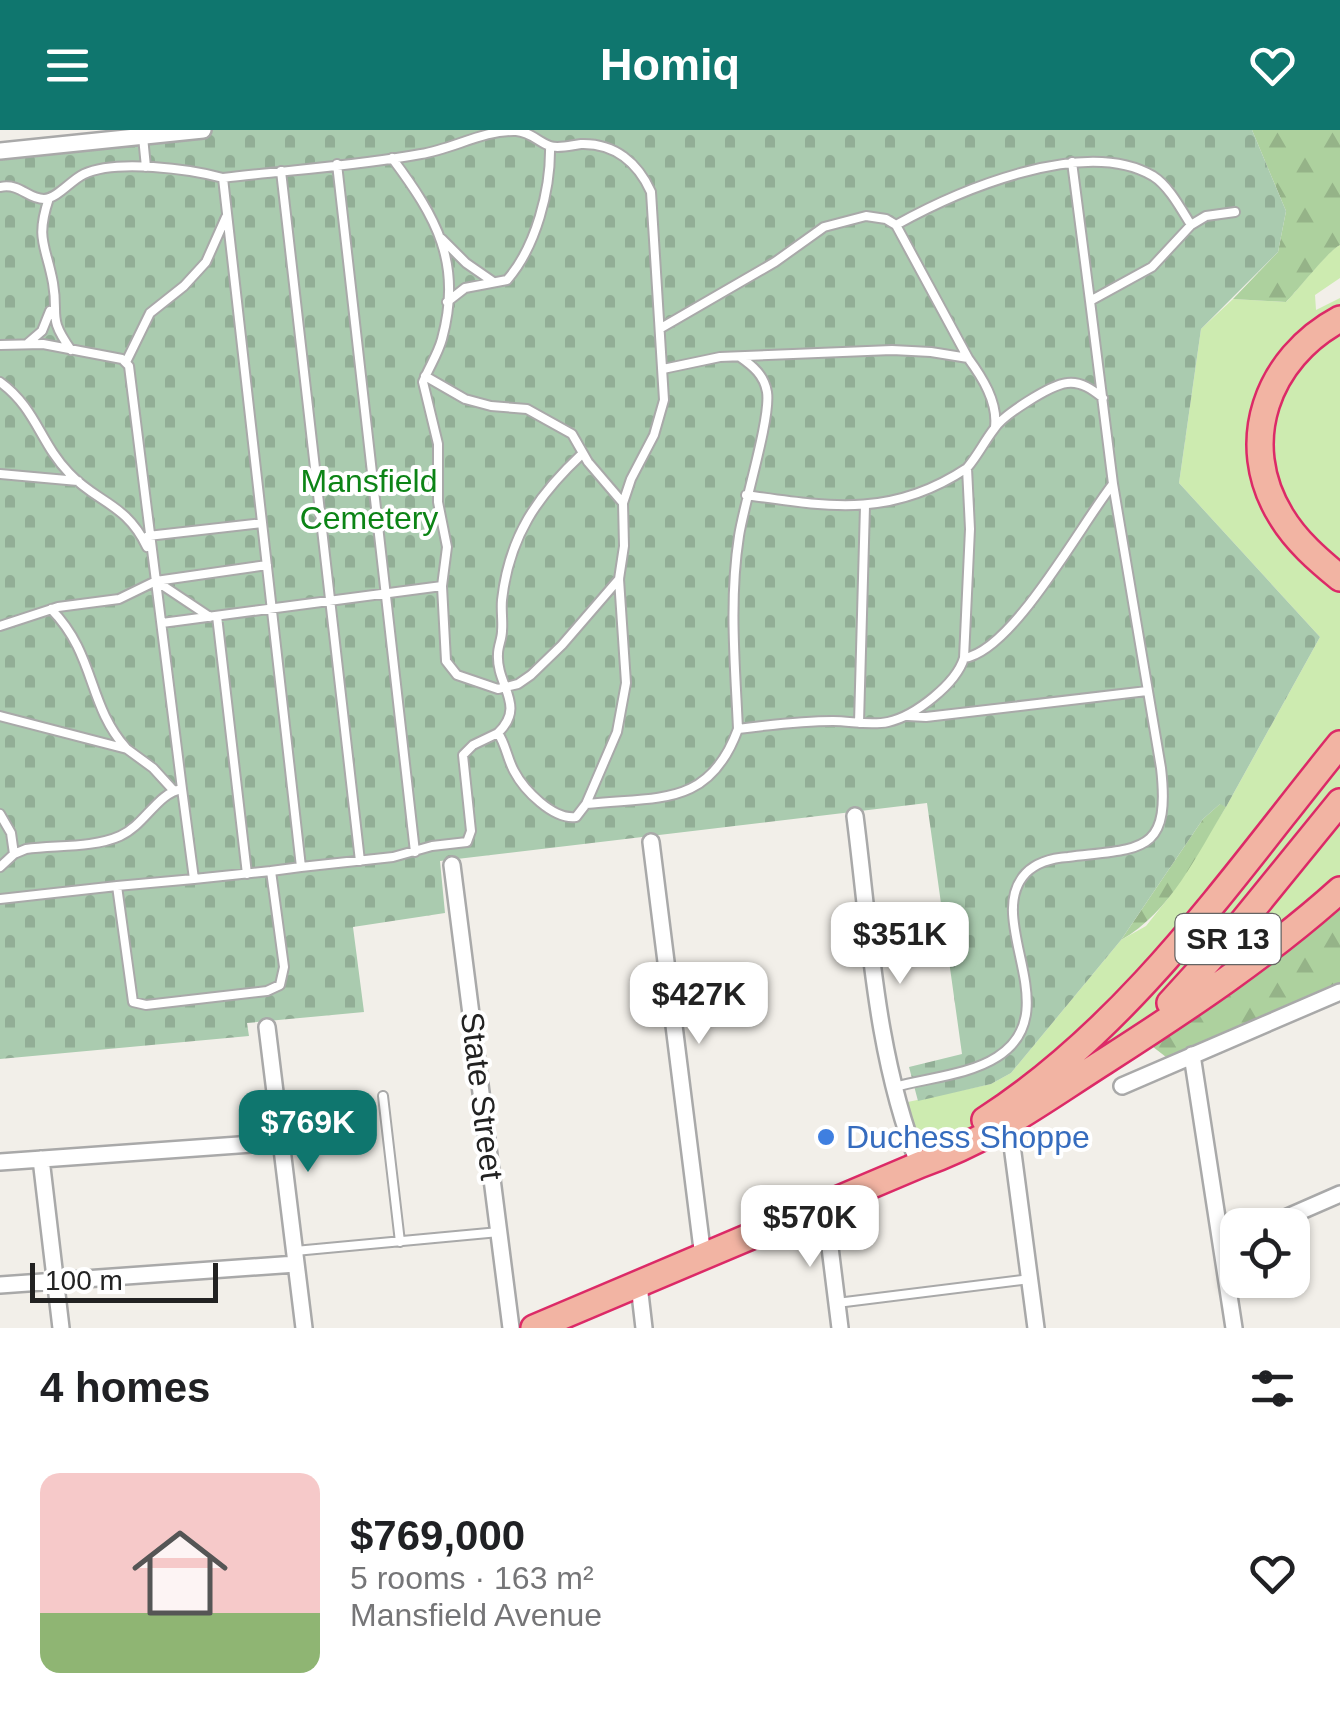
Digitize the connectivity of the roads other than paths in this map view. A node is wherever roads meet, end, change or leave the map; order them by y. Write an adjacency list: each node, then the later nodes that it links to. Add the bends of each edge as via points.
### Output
1 (203, 130): 2 (street)
2 (143, 136): 4 (street); 8 (lane)
3 (550, 146): 5 (lane, via 524,132 502,131); 18 (lane, via 549,190 539,216 518,266 507,280); 23 (lane, via 610,149 644,177 651,192)
4 (0, 151)
5 (392, 158): 7 (lane); 17 (lane)
6 (1072, 162): 15 (lane, via 992,184); 16 (lane, via 1108,163 1152,176); 19 (lane)
7 (337, 164): 9 (lane); 51 (lane)
8 (146, 168): 10 (lane); 12 (lane, via 92,171)
9 (282, 171): 10 (lane); 52 (lane)
10 (224, 178): 13 (lane)
11 (0, 187): 12 (lane)
12 (49, 198): 21 (lane, via 41,239)
13 (227, 211): 29 (lane, via 206,262 150,313); 43 (lane)
14 (1234, 212): 16 (lane)
15 (896, 225): 23 (lane, via 866,216 824,227); 28 (lane)
16 (1191, 225): 19 (lane, via 1152,267)
17 (442, 239): 18 (lane); 20 (lane)
18 (494, 282): 20 (lane, via 465,288)
19 (1090, 301): 33 (lane)
20 (448, 302): 31 (lane, via 442,340)
21 (52, 306): 24 (lane, via 42,331); 26 (lane)
22 (1340, 319): 47 (highway, via 1282,368 1259,438 1264,478 1283,520)
23 (661, 328): 30 (lane)
24 (28, 343): 25 (lane); 26 (lane)
25 (0, 346)
26 (71, 350): 29 (lane)
27 (740, 357): 28 (lane, via 915,350); 30 (lane); 40 (lane, via 756,368 767,390)
28 (968, 358): 34 (lane, via 990,398)
29 (126, 362): 44 (lane)
30 (664, 369): 41 (lane, via 660,418)
31 (425, 376): 35 (lane, via 465,400 542,416 572,434); 50 (lane, via 439,457)
32 (0, 382): 38 (lane, via 26,404)
33 (1104, 399): 34 (lane, via 1089,386 1067,383); 39 (lane)
34 (994, 427): 36 (lane)
35 (582, 454): 41 (lane); 59 (lane, via 534,505 514,554 498,651)
36 (966, 468): 42 (lane, via 900,501); 58 (lane)
37 (0, 474): 38 (lane)
38 (78, 481): 45 (lane, via 128,519)
39 (1114, 484): 58 (lane, via 1027,609 986,648); 60 (lane)
40 (746, 495): 42 (lane); 64 (lane, via 733,602)
41 (623, 503): 48 (lane)
42 (864, 506): 63 (lane)
43 (262, 524): 44 (lane); 46 (lane)
44 (148, 536): 45 (lane)
45 (152, 560): 49 (lane)
46 (267, 566): 49 (lane); 53 (lane)
47 (1340, 578)
48 (619, 579): 59 (lane, via 543,664); 70 (lane, via 626,683 617,732)
49 (156, 581): 54 (lane, via 119,599); 55 (lane); 56 (lane)
50 (442, 586): 51 (lane); 59 (lane, via 446,661 457,674)
51 (386, 593): 52 (lane); 74 (lane)
52 (330, 602): 53 (lane); 76 (lane)
53 (272, 609): 55 (lane); 79 (lane)
54 (51, 610): 57 (lane); 67 (lane, via 74,636 108,722)
55 (214, 616): 56 (lane); 81 (lane)
56 (162, 623): 68 (lane)
57 (0, 626)
58 (964, 658): 62 (lane, via 952,678)
59 (505, 688): 65 (lane, via 511,716)
60 (1147, 691): 62 (lane); 91 (lane, via 1165,801 1155,834 1128,850 1051,859 1027,872 1016,894 1027,1004 1019,1036 989,1062)
61 (0, 716): 67 (lane)
62 (907, 716): 63 (lane)
63 (858, 723): 64 (lane)
64 (738, 729): 70 (lane, via 721,767 690,790)
65 (498, 733): 70 (lane, via 514,772 552,813 576,817); 74 (lane, via 463,755 470,839)
66 (1340, 744): 93 (highway, SR 13, via 1109,1020)
67 (130, 751): 68 (lane)
68 (178, 790): 75 (lane, via 118,837); 82 (lane)
69 (1340, 802): 89 (highway, SR 13, via 1202,969)
70 (586, 804)
71 (0, 814): 75 (lane, via 12,833)
72 (855, 816): 91 (street)
73 (651, 842): 104 (street)
74 (415, 852): 76 (lane)
75 (14, 854): 78 (lane)
76 (360, 861): 79 (lane)
77 (452, 865): 102 (street, State Street)
78 (0, 867)
79 (301, 867): 80 (lane)
80 (271, 870): 81 (lane); 83 (lane, via 285,975 280,985 146,1005 130,996)
81 (247, 874): 82 (lane)
82 (194, 879): 83 (lane)
83 (117, 886): 85 (lane)
84 (1340, 890): 89 (highway)
85 (0, 899)
86 (1340, 992): 88 (street)
87 (267, 1027): 94 (street)
88 (1192, 1056): 90 (street); 100 (street)
89 (1102, 1062): 93 (highway, SR 13)
90 (1122, 1086)
91 (893, 1088): 97 (street)
92 (383, 1096): 103 (lane)
93 (1008, 1115): 97 (highway, SR 13, via 967,1148); 106 (street)
94 (282, 1142): 95 (street); 105 (street)
95 (41, 1159): 96 (street); 107 (street)
96 (0, 1162)
97 (919, 1165): 99 (highway, SR 13)
98 (1340, 1194): 101 (street)
99 (824, 1207): 104 (highway, SR 13); 111 (street)
100 (1223, 1208)
101 (1308, 1208)
102 (499, 1232): 103 (lane); 114 (street, State Street)
103 (400, 1242): 105 (lane)
104 (703, 1257): 108 (highway, SR 13)
105 (295, 1258): 107 (street); 113 (street)
106 (1030, 1279): 111 (lane); 118 (street)
107 (56, 1280): 109 (street); 112 (street)
108 (638, 1284): 115 (highway, SR 13); 116 (street)
109 (0, 1285)
110 (1233, 1298): 119 (street)
111 (837, 1303): 117 (street)
112 (62, 1328)
113 (304, 1328)
114 (512, 1328)
115 (534, 1328)
116 (644, 1328)
117 (840, 1328)
118 (1036, 1328)
119 (1234, 1328)

